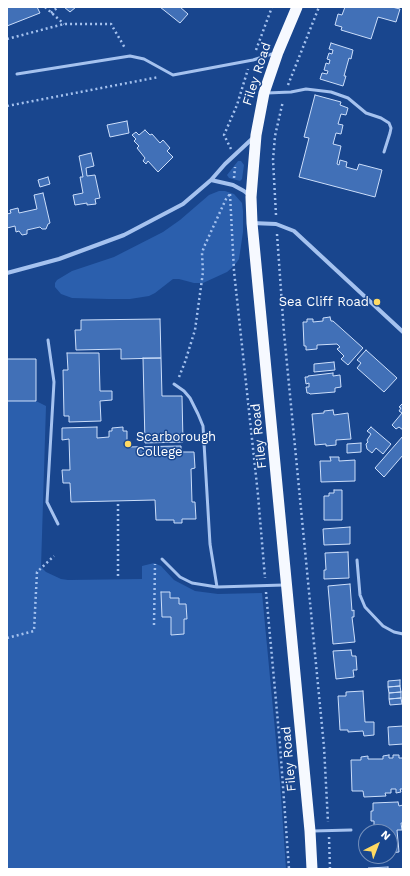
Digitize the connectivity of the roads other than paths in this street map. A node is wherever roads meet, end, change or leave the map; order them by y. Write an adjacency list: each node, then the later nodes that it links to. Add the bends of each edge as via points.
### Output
1 (297, 7): 2 (highway, Filey Road)
2 (278, 52): 3 (lane, via 253,60 174,75 130,56); 4 (highway, Filey Road)
3 (17, 74)
4 (264, 93): 5 (highway, Filey Road); 6 (lane, via 306,89 331,92 348,98 366,113 386,120 391,128)
5 (256, 135): 7 (street); 8 (highway, Filey Road)
6 (384, 152)
7 (211, 180): 8 (street, via 233,185); 10 (street, via 183,204 124,235 59,259)
8 (251, 197): 9 (highway, Filey Road)
9 (252, 223): 11 (street, via 276,224 294,231); 17 (highway, Filey Road)
10 (7, 272)
11 (403, 332)
12 (48, 340): 14 (lane, via 54,382 47,502)
13 (174, 384): 18 (lane, via 190,398 202,426 210,544)
14 (58, 524)
15 (162, 559): 18 (lane, via 180,577 192,583)
16 (357, 560): 19 (lane, via 360,595 365,607 383,626)
17 (286, 584): 18 (lane); 21 (highway, Filey Road)
18 (217, 587)
19 (403, 634)
20 (351, 830): 21 (lane)
21 (310, 831): 22 (highway, Filey Road)
22 (312, 869)

